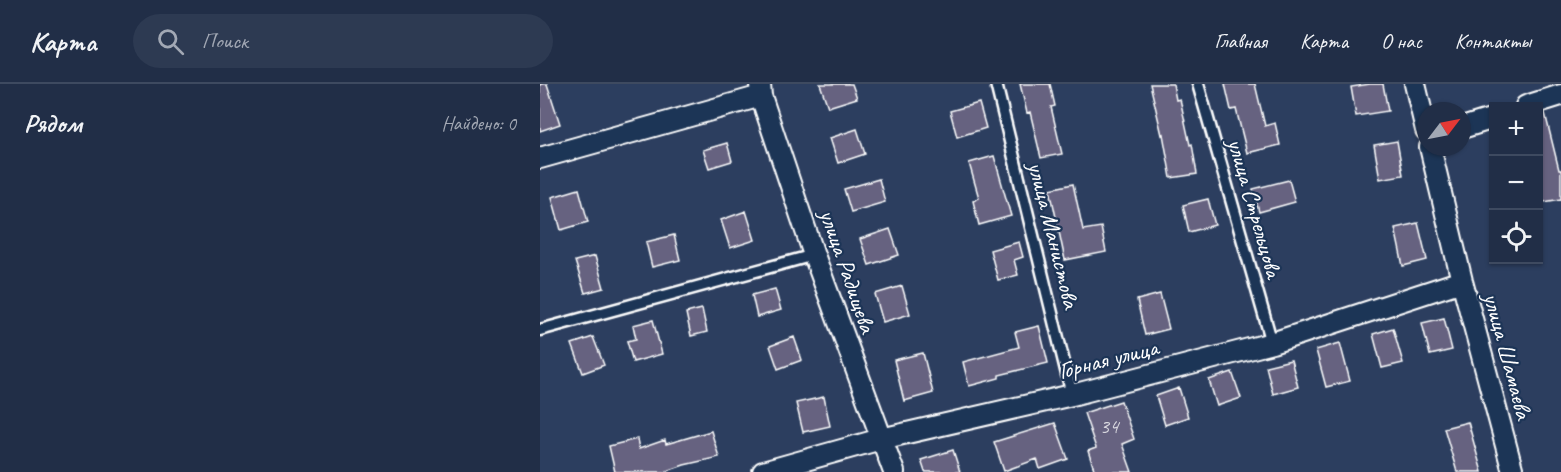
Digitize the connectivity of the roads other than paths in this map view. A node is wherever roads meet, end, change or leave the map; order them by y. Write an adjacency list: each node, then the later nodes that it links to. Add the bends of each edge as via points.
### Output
1 (996, 84): 16 (lane, улица Манистова)
2 (1198, 84): 15 (lane, улица Стрельцова)
3 (1415, 84): 6 (street)
4 (761, 90): 11 (street); 12 (street, улица Радищева)
5 (1561, 95): 7 (street)
6 (1419, 102)
7 (1539, 102)
8 (1489, 120): 9 (street)
9 (1471, 125)
10 (1432, 156): 13 (street, улица Шамаева)
11 (540, 158)
12 (814, 255): 14 (lane); 17 (street, улица Радищева)
13 (1462, 281): 15 (street, Горная улица); 20 (street, улица Шамаева)
14 (540, 330)
15 (1272, 343): 16 (street, Горная улица)
16 (1072, 395): 17 (street, Горная улица)
17 (880, 439): 18 (street, Горная улица); 19 (street, улица Радищева)
18 (763, 472)
19 (894, 472)
20 (1513, 472)

